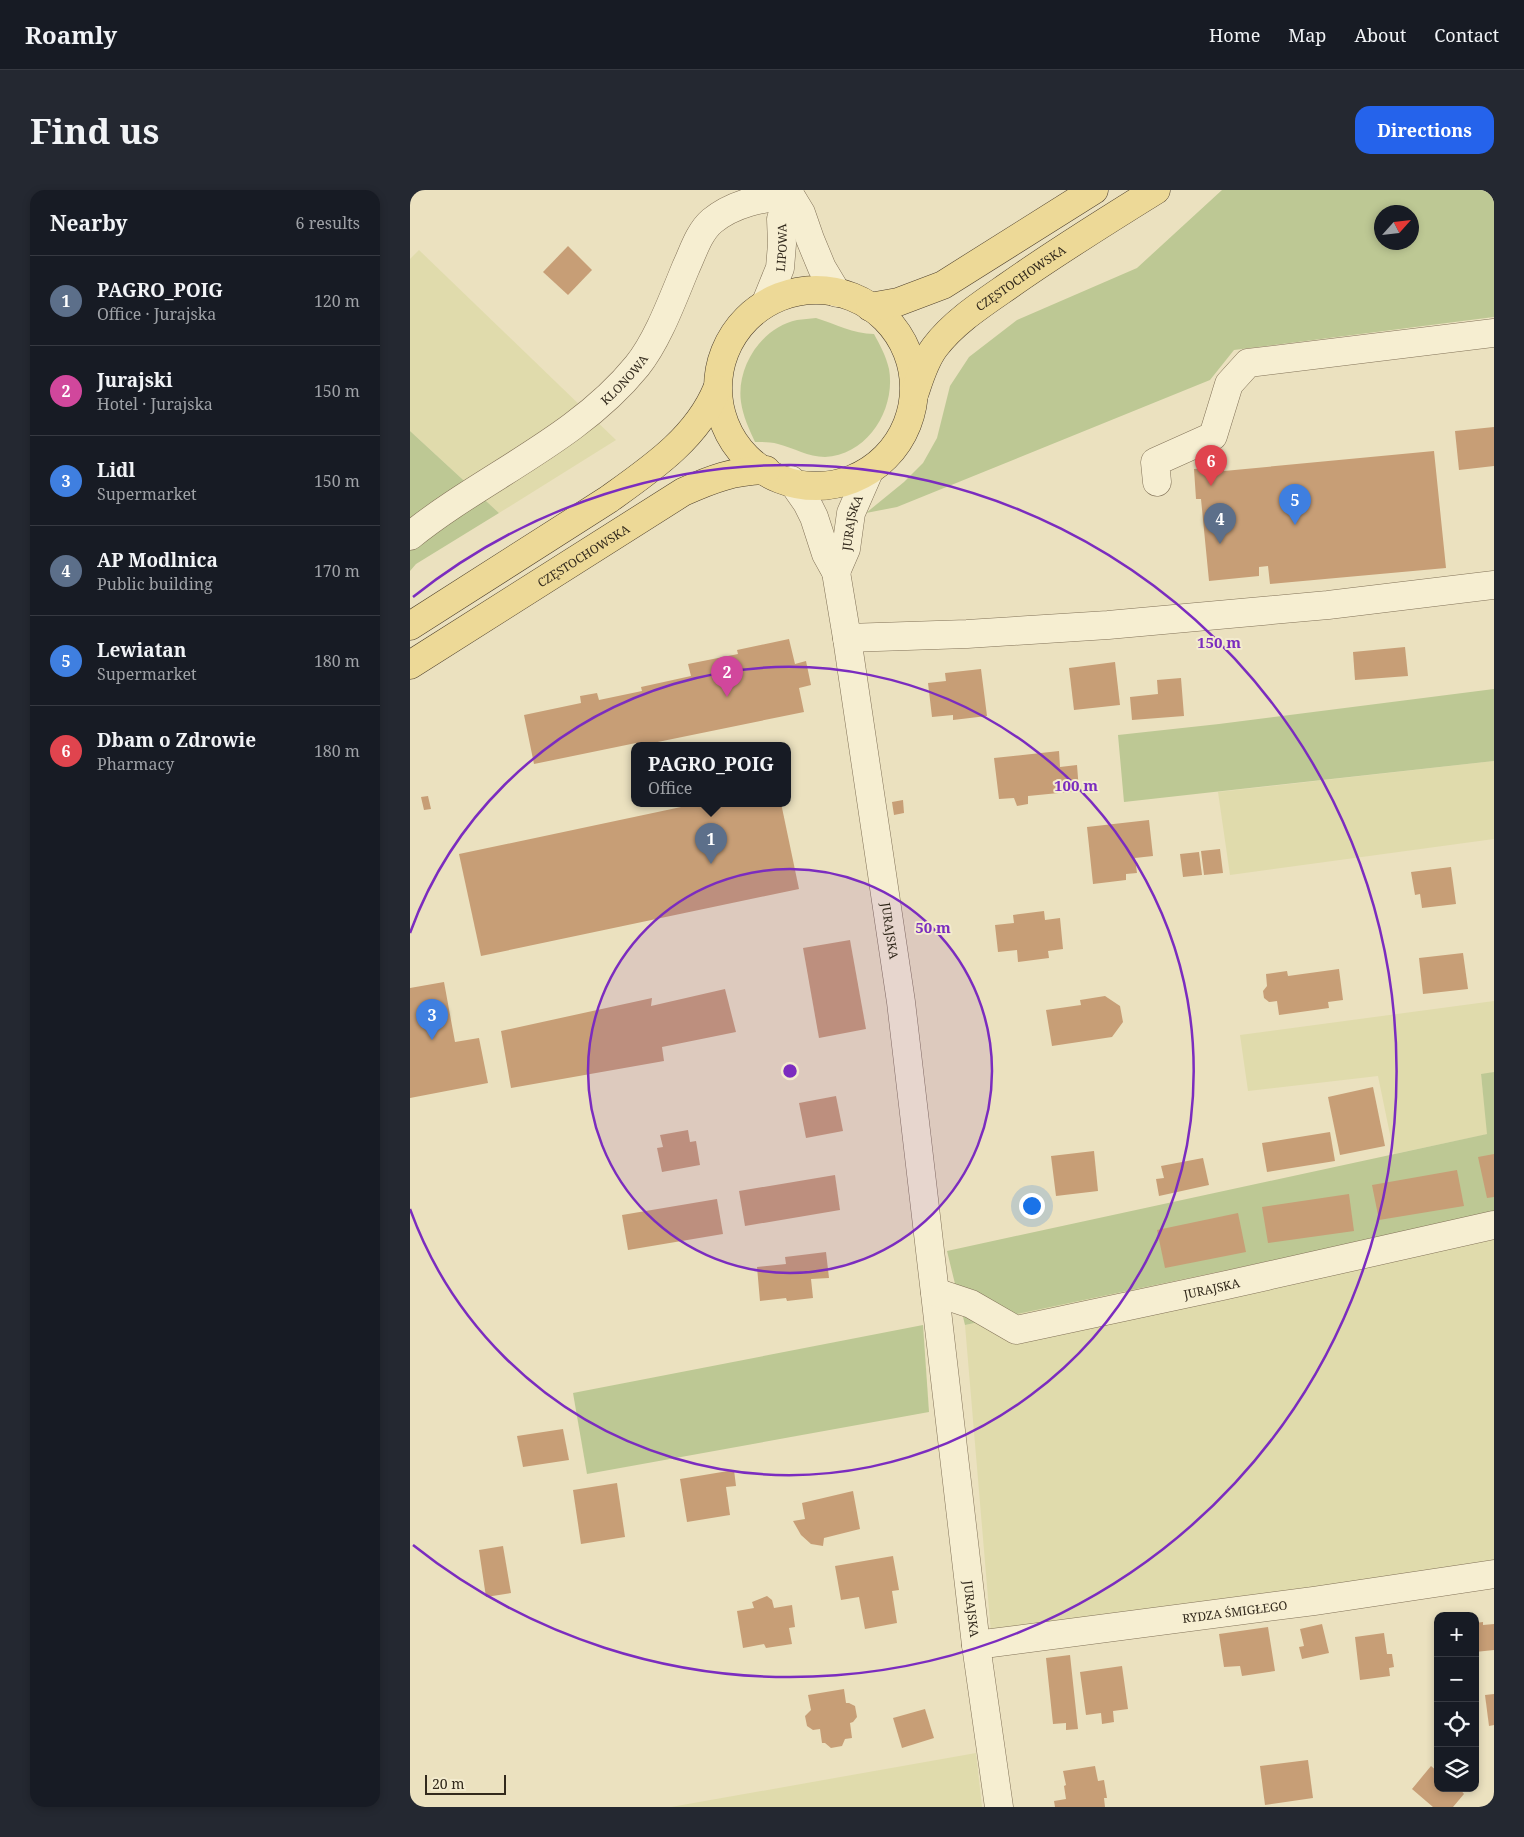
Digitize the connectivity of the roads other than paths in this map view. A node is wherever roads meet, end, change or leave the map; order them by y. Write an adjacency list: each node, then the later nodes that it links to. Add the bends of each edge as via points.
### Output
1 (1094, 190): 6 (main road, via 943,285 898,302)
2 (1156, 190): 9 (main road, CZĘSTOCHOWSKA, via 973,310 935,348)
3 (790, 192): 4 (street, LIPOWA, via 822,268); 5 (street, LIPOWA, via 781,219 780,268); 14 (street, KLONOWA, via 748,201 711,222 698,240 661,326 638,365 568,430)
4 (837, 293): 5 (main road, via 790,293); 6 (main road)
5 (767, 300): 8 (main road, via 746,316 731,337 721,356)
6 (870, 306): 9 (main road, via 885,320 906,352)
7 (1494, 334): 13 (street, via 1248,363 1229,384 1213,436 1155,462)
8 (717, 389): 10 (main road, via 730,436 741,452); 17 (main road, via 704,416 694,428 641,476)
9 (915, 392): 11 (main road, via 913,411 898,445)
10 (766, 470): 12 (main road); 19 (main road, CZĘSTOCHOWSKA, via 720,476 683,492)
11 (868, 474): 12 (main road, via 831,484); 15 (street, JURAJSKA, via 851,513 846,549)
12 (791, 480): 15 (street, JURAJSKA, via 814,517 826,554)
13 (1157, 482)
14 (410, 536)
15 (836, 572): 18 (street, JURAJSKA)
16 (1494, 585): 18 (street, via 1328,605 1108,625)
17 (410, 626)
18 (847, 638): 21 (street, JURAJSKA, via 901,1002)
19 (410, 664)
20 (1494, 1225): 21 (street, JURAJSKA, via 1016,1330 971,1304)
21 (934, 1292): 23 (street, JURAJSKA)
22 (1494, 1574): 23 (street, RYDZA ŚMIGŁEGO)
23 (976, 1645): 24 (street, JURAJSKA)
24 (999, 1807)

